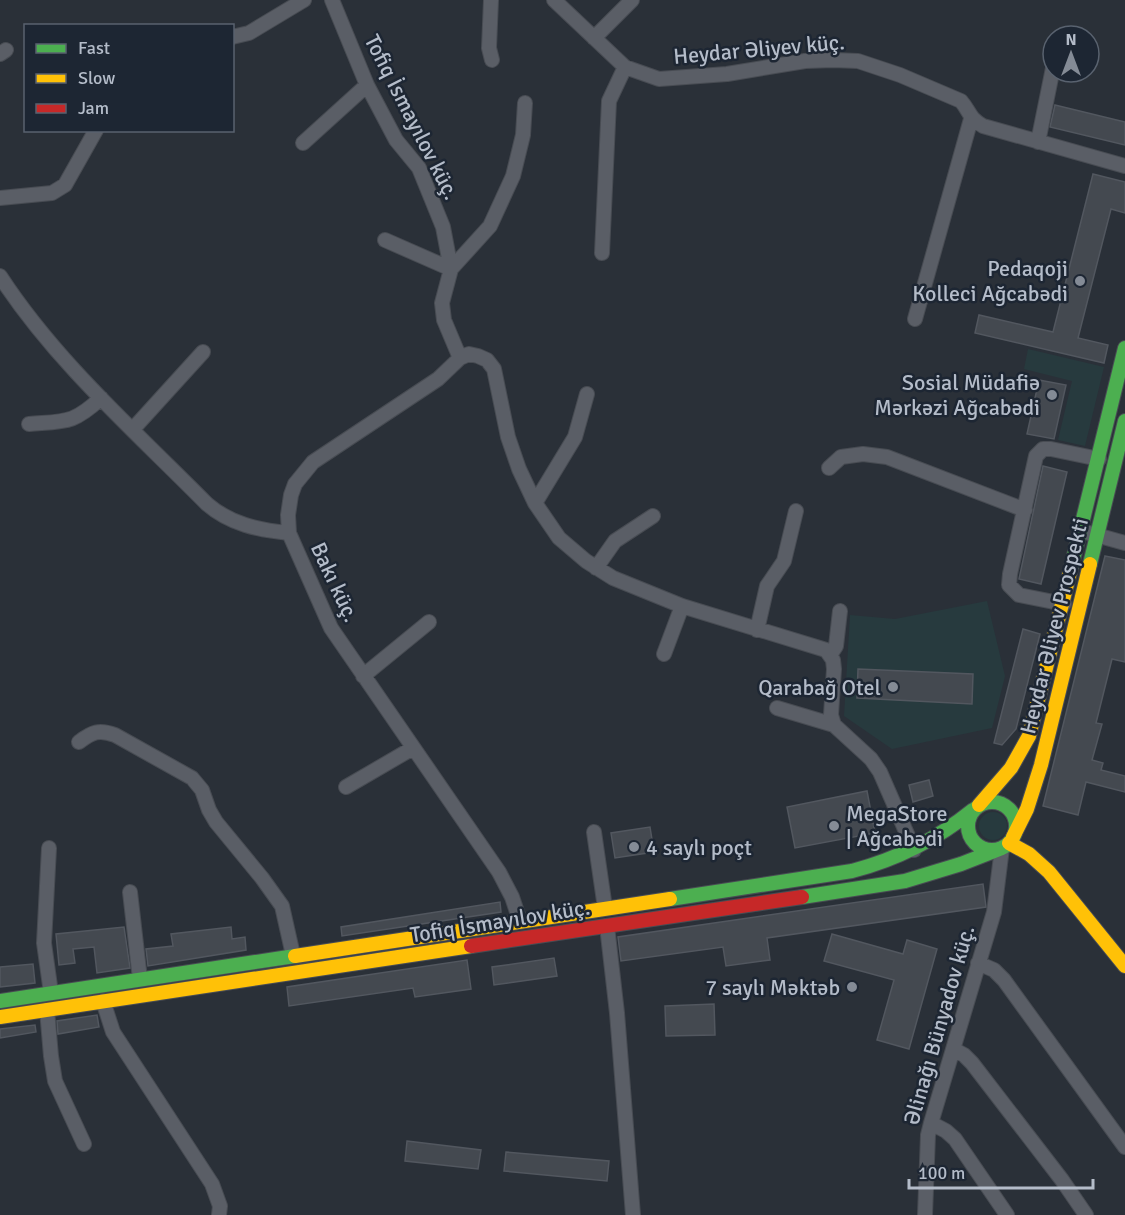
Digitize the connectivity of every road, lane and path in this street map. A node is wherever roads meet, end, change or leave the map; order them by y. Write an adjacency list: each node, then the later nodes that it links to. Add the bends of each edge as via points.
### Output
1 (304, 0): 6 (street, via 249,33)
2 (332, 0): 11 (street, Tofiq İsmayılov küç.)
3 (491, 0): 8 (street)
4 (554, 0): 7 (street, Heydar Əliyev küç.)
5 (632, 0): 7 (street)
6 (234, 37)
7 (594, 38): 9 (street, Heydar Əliyev küç.)
8 (492, 60)
9 (625, 67): 13 (street, Heydar Əliyev küç., via 659,79 727,74 805,61 858,61 961,101); 20 (street, via 609,101)
10 (1050, 84): 15 (street)
11 (367, 85): 16 (street); 21 (street, Tofiq İsmayılov küç., via 396,140 419,168 443,227)
12 (525, 103): 21 (street, via 523,135 513,176 490,226)
13 (971, 119): 15 (street, Heydar Əliyev küç.); 23 (street)
14 (95, 132): 18 (street, via 58,190)
15 (1038, 142): 17 (street, Heydar Əliyev küç.)
16 (303, 143)
17 (1125, 166)
18 (0, 198)
19 (385, 240): 21 (street)
20 (602, 253)
21 (451, 268): 26 (street, Tofiq İsmayılov küç., via 442,303 444,320)
22 (0, 277): 28 (street, Bakı küç.)
23 (915, 320)
24 (1125, 348): 32 (main road)
25 (203, 352): 31 (street)
26 (460, 358): 34 (street, via 478,356 494,369 508,437); 39 (street, via 438,379 314,462 291,495)
27 (587, 394): 34 (street, via 575,436)
28 (101, 398): 30 (street, via 67,421); 31 (street, Bakı küç.)
29 (1125, 421): 40 (main road, Heydar Əliyev Prospekti)
30 (29, 424)
31 (134, 429): 39 (street, Bakı küç., via 220,515 249,526)
32 (1099, 459): 35 (street, via 1043,449 1036,456); 38 (main road)
33 (829, 468): 35 (street, via 841,457 887,457)
34 (535, 503): 42 (street, via 559,538)
35 (1025, 510): 43 (street, via 1009,585 1019,595)
36 (796, 511): 47 (street, via 784,561 767,586)
37 (653, 516): 42 (street, via 615,541)
38 (1081, 531): 40 (street); 43 (main road)
39 (289, 533): 50 (street, Bakı küç., via 331,628)
40 (1098, 536): 41 (street); 58 (main road, Heydar Əliyev Prospekti, via 1041,765 1027,809)
41 (1125, 543)
42 (596, 568): 44 (street)
43 (1064, 604): 56 (main road, via 1026,746 1008,773)
44 (682, 606): 47 (street); 48 (street)
45 (840, 611): 49 (street, via 836,646)
46 (429, 622): 50 (street)
47 (757, 630): 49 (street, via 820,646)
48 (664, 654)
49 (830, 655): 52 (street, via 834,669)
50 (363, 676): 54 (street, Bakı küç.)
51 (777, 708): 52 (street)
52 (834, 725): 60 (street, via 880,772)
53 (79, 742): 66 (street, via 91,732 102,730 192,777 216,822 282,906)
54 (413, 748): 55 (street); 63 (street, Bakı küç., via 499,872)
55 (346, 787)
56 (976, 807): 58 (main road, via 993,802 1006,806 1016,824); 58 (main road, via 968,825 972,840 986,849); 60 (main road, via 949,830)
57 (594, 832): 62 (street)
58 (1008, 843): 64 (main road, Tofiq İsmayılov küç., via 961,864 905,881); 68 (street, Əlinağı Bünyadov küç., via 994,912); 69 (main road, via 1029,854 1049,872)
59 (49, 848): 72 (street, via 44,943)
60 (914, 850): 62 (main road, via 852,871)
61 (130, 892): 70 (street)
62 (605, 908): 63 (main road); 64 (main road)
63 (520, 921): 65 (main road)
64 (607, 926): 67 (main road, Tofiq İsmayılov küç.); 82 (street)
65 (361, 945): 66 (main road); 67 (main road)
66 (293, 955): 70 (main road)
67 (365, 962): 74 (main road, Tofiq İsmayılov küç.)
68 (978, 963): 77 (street, Əlinağı Bünyadov küç.); 80 (street, via 1004,980)
69 (1125, 966)
70 (140, 979): 71 (main road)
71 (99, 985): 72 (main road); 74 (main road)
72 (51, 993): 73 (main road)
73 (0, 1001)
74 (103, 1001): 75 (main road, Tofiq İsmayılov küç.); 81 (street, via 113,1032 212,1184)
75 (47, 1010): 76 (main road, Tofiq İsmayılov küç.); 79 (street, via 55,1081)
76 (0, 1017)
77 (953, 1049): 78 (street, Əlinağı Bünyadov küç.); 85 (street, via 972,1063)
78 (931, 1123): 83 (street, Əlinağı Bünyadov küç.); 84 (street, via 955,1139)
79 (84, 1144)
80 (1125, 1147)
81 (219, 1215)
82 (633, 1215)
83 (925, 1215)
84 (1007, 1215)
85 (1086, 1215)

